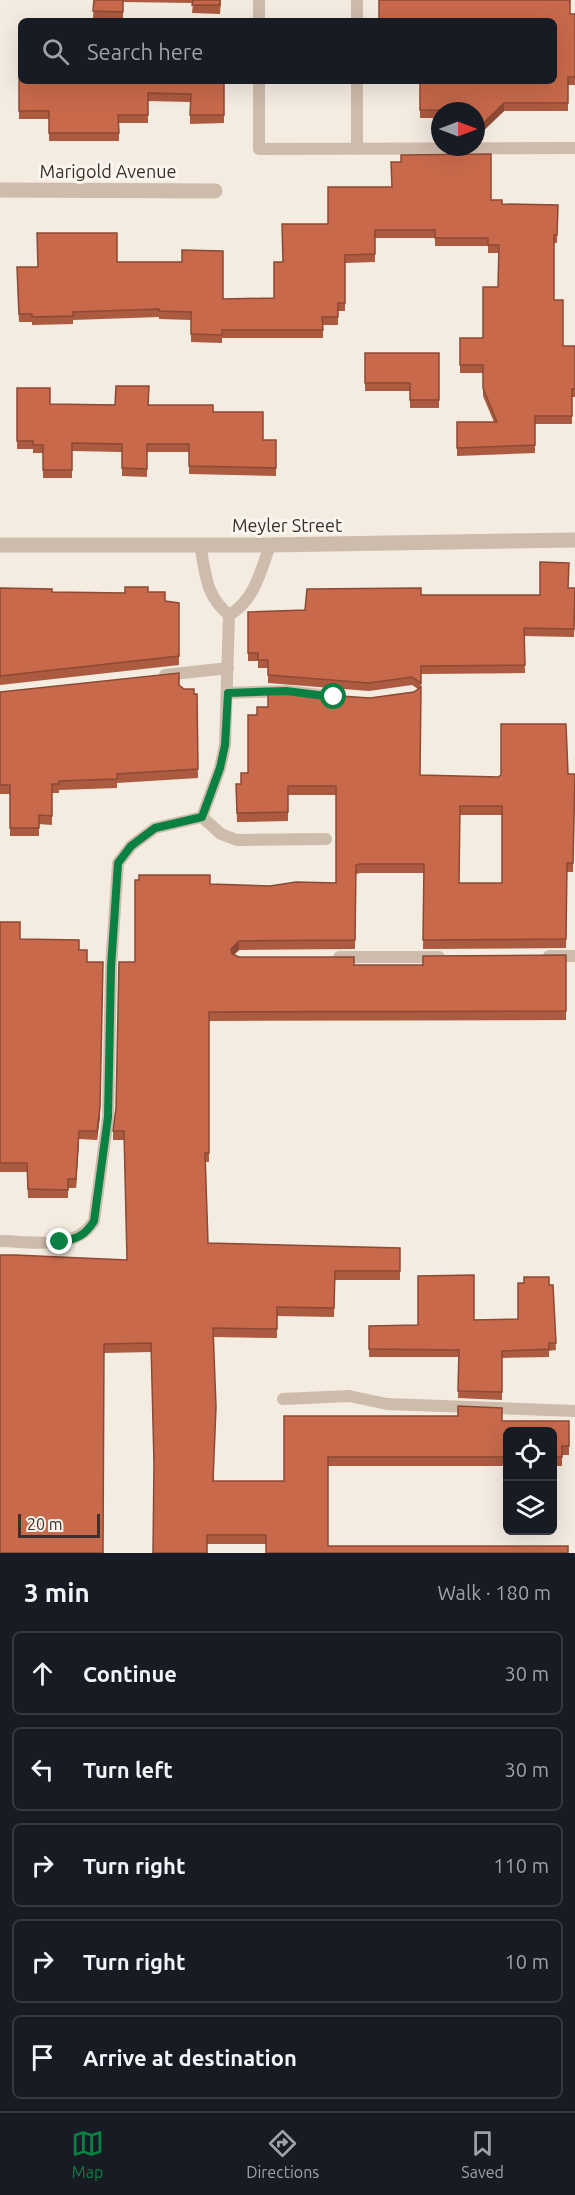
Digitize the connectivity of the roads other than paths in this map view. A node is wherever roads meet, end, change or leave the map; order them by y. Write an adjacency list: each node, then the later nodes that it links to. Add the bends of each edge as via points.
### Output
1 (259, 0): 3 (lane)
2 (357, 0): 4 (lane)
3 (259, 18)
4 (357, 18)
5 (259, 84): 8 (lane, via 259,149)
6 (357, 84): 8 (lane)
7 (575, 148): 8 (lane)
8 (357, 149)
9 (0, 190): 10 (street, Marigold Avenue)
10 (215, 191)
11 (575, 540): 14 (street, Meyler Street)
12 (0, 545): 13 (street, Meyler Street)
13 (200, 545): 14 (street, Meyler Street); 15 (lane, via 215,604)
14 (270, 545): 15 (lane, via 253,590 241,608)
15 (229, 615): 16 (lane)
16 (228, 668): 17 (lane); 18 (lane)
17 (148, 676)
18 (228, 693): 19 (lane, via 286,691); 20 (lane, via 224,753)
19 (346, 698)
20 (202, 817): 21 (lane, via 221,834 237,840); 26 (lane, via 155,828 131,846 118,863 108,1117 94,1221 76,1239)
21 (326, 839)
22 (532, 956): 23 (lane)
23 (575, 956)
24 (451, 957): 25 (lane)
25 (323, 958)
26 (0, 1240)
27 (283, 1399): 28 (lane, via 349,1396 387,1404)
28 (575, 1410)

